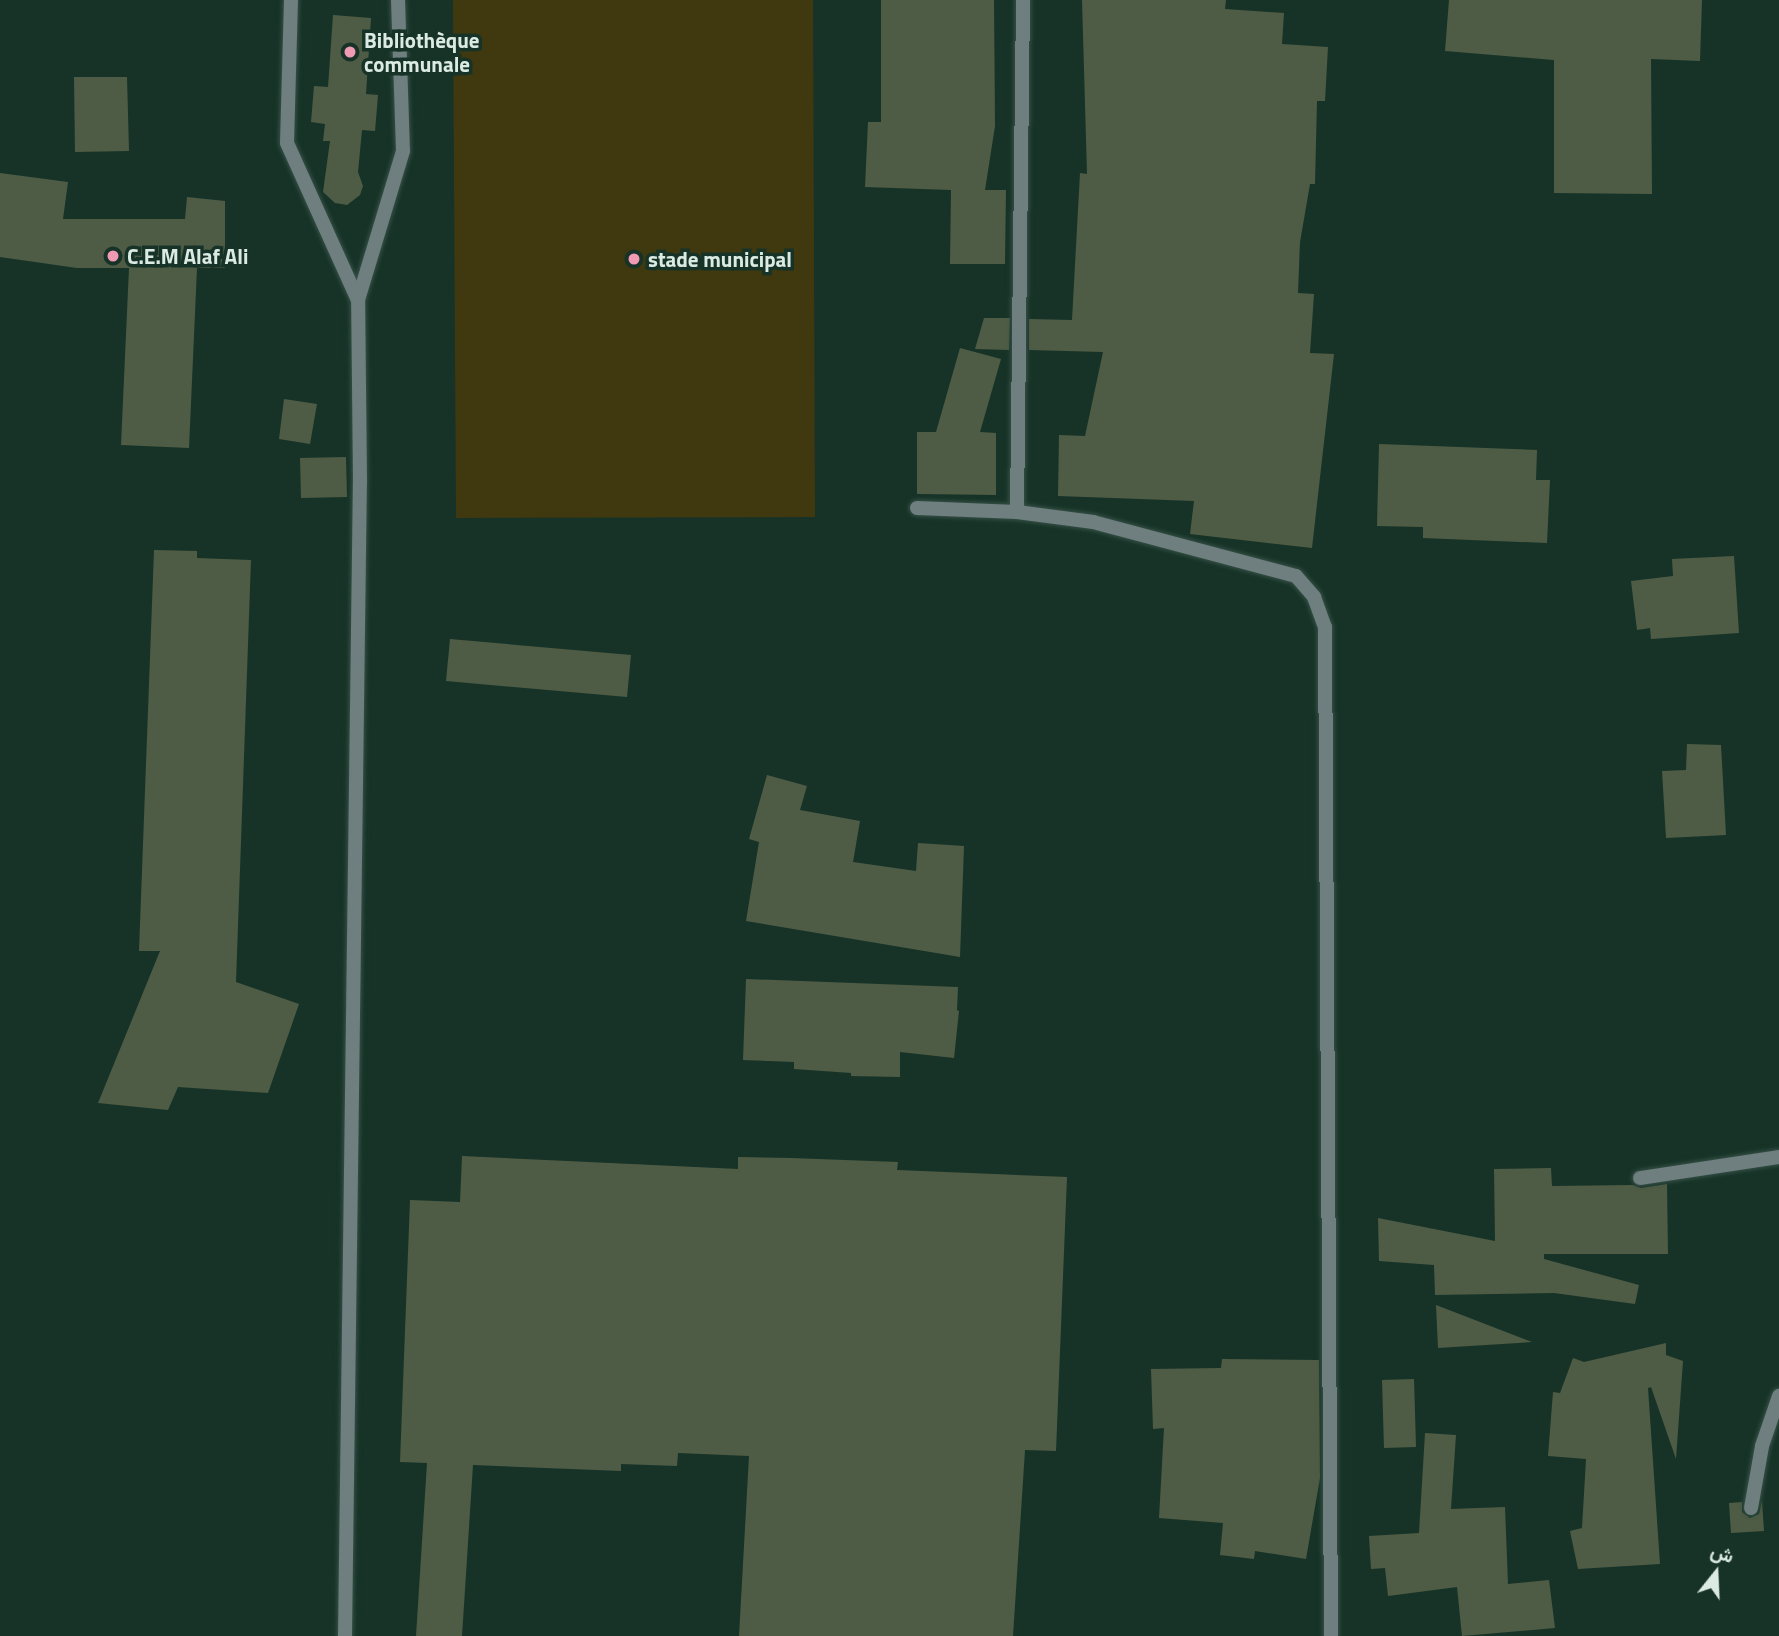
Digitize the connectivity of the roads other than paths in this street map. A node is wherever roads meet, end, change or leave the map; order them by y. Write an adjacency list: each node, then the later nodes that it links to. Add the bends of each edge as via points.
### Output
1 (291, 0): 4 (street, via 287,143)
2 (398, 0): 4 (street, via 403,150)
3 (1023, 0): 6 (street)
4 (358, 300): 11 (street, via 360,481)
5 (917, 508): 6 (street)
6 (1017, 512): 12 (street, via 1093,522 1296,576 1314,597 1325,627)
7 (1779, 1157): 8 (street)
8 (1640, 1178)
9 (1779, 1396): 10 (street, via 1762,1446)
10 (1751, 1508)
11 (345, 1636)
12 (1331, 1636)

